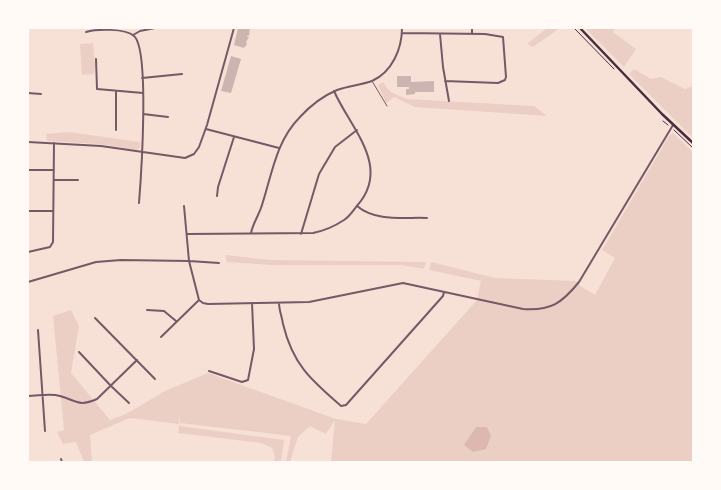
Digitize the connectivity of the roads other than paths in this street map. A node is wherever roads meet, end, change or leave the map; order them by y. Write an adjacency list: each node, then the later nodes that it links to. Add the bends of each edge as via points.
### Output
1 (155, 28): 10 (street)
2 (234, 28): 26 (street)
3 (402, 28): 7 (street)
4 (472, 28): 9 (street)
5 (580, 28): 25 (main road)
6 (86, 32): 10 (street, via 110,30)
7 (402, 33): 8 (street); 14 (street, via 393,61 381,76)
8 (440, 34): 9 (street); 15 (street)
9 (472, 34): 15 (street, via 503,38 505,80 498,83)
10 (134, 35): 13 (street, via 138,41)
11 (96, 59): 17 (street, via 97,89)
12 (182, 74): 13 (street)
13 (142, 78): 19 (street)
14 (372, 80): 16 (street); 22 (lane)
15 (445, 81): 21 (street)
16 (334, 91): 28 (street); 33 (street, via 300,117)
17 (116, 92): 19 (street); 27 (street)
18 (28, 93): 20 (street)
19 (143, 93): 23 (street)
20 (41, 94)
21 (449, 101)
22 (387, 106)
23 (143, 114): 24 (street); 34 (street)
24 (168, 117)
25 (673, 125): 32 (main road); 53 (street, via 579,282 563,300 538,310 523,309)
26 (206, 129): 29 (street); 34 (street, via 199,147 194,154 186,158)
27 (116, 130)
28 (356, 130): 42 (street, via 366,151 371,172 367,191); 48 (street, via 335,147 319,174)
29 (234, 137): 33 (street); 39 (street)
30 (28, 142): 31 (street)
31 (54, 143): 34 (street, via 101,146); 36 (street)
32 (693, 143)
33 (279, 148): 46 (street, via 262,206)
34 (142, 153): 40 (street)
35 (28, 170): 36 (street)
36 (54, 170): 37 (street)
37 (54, 180): 38 (street); 44 (street)
38 (78, 180)
39 (217, 196)
40 (139, 203)
41 (184, 206): 47 (street)
42 (357, 206): 45 (street, via 376,216); 48 (street, via 345,220 319,231)
43 (28, 211): 44 (street)
44 (53, 211): 49 (street, via 53,242 50,247)
45 (427, 218)
46 (251, 233): 47 (street); 48 (street)
47 (187, 234): 50 (street)
48 (301, 234)
49 (28, 252)
50 (190, 261): 51 (street); 52 (street, via 96,262); 54 (street)
51 (219, 264)
52 (28, 282)
53 (444, 292): 56 (street, via 403,283 309,302); 56 (street, via 344,406 341,406 301,367 288,341)
54 (199, 300): 55 (street, via 208,304); 59 (street)
55 (252, 303): 56 (street); 64 (street, via 254,349 248,380 242,382)
56 (279, 303)
57 (147, 310): 59 (street, via 164,312)
58 (95, 318): 63 (street)
59 (176, 321): 61 (street)
60 (38, 330): 67 (street)
61 (161, 336)
62 (79, 352): 66 (street)
63 (137, 360): 65 (street); 66 (street)
64 (209, 371)
65 (155, 379)
66 (111, 386): 67 (street, via 97,399 82,403 60,396); 69 (street)
67 (42, 395): 68 (street); 70 (street)
68 (28, 396)
69 (129, 403)
70 (45, 431)
71 (61, 459): 72 (street)
72 (62, 462)

